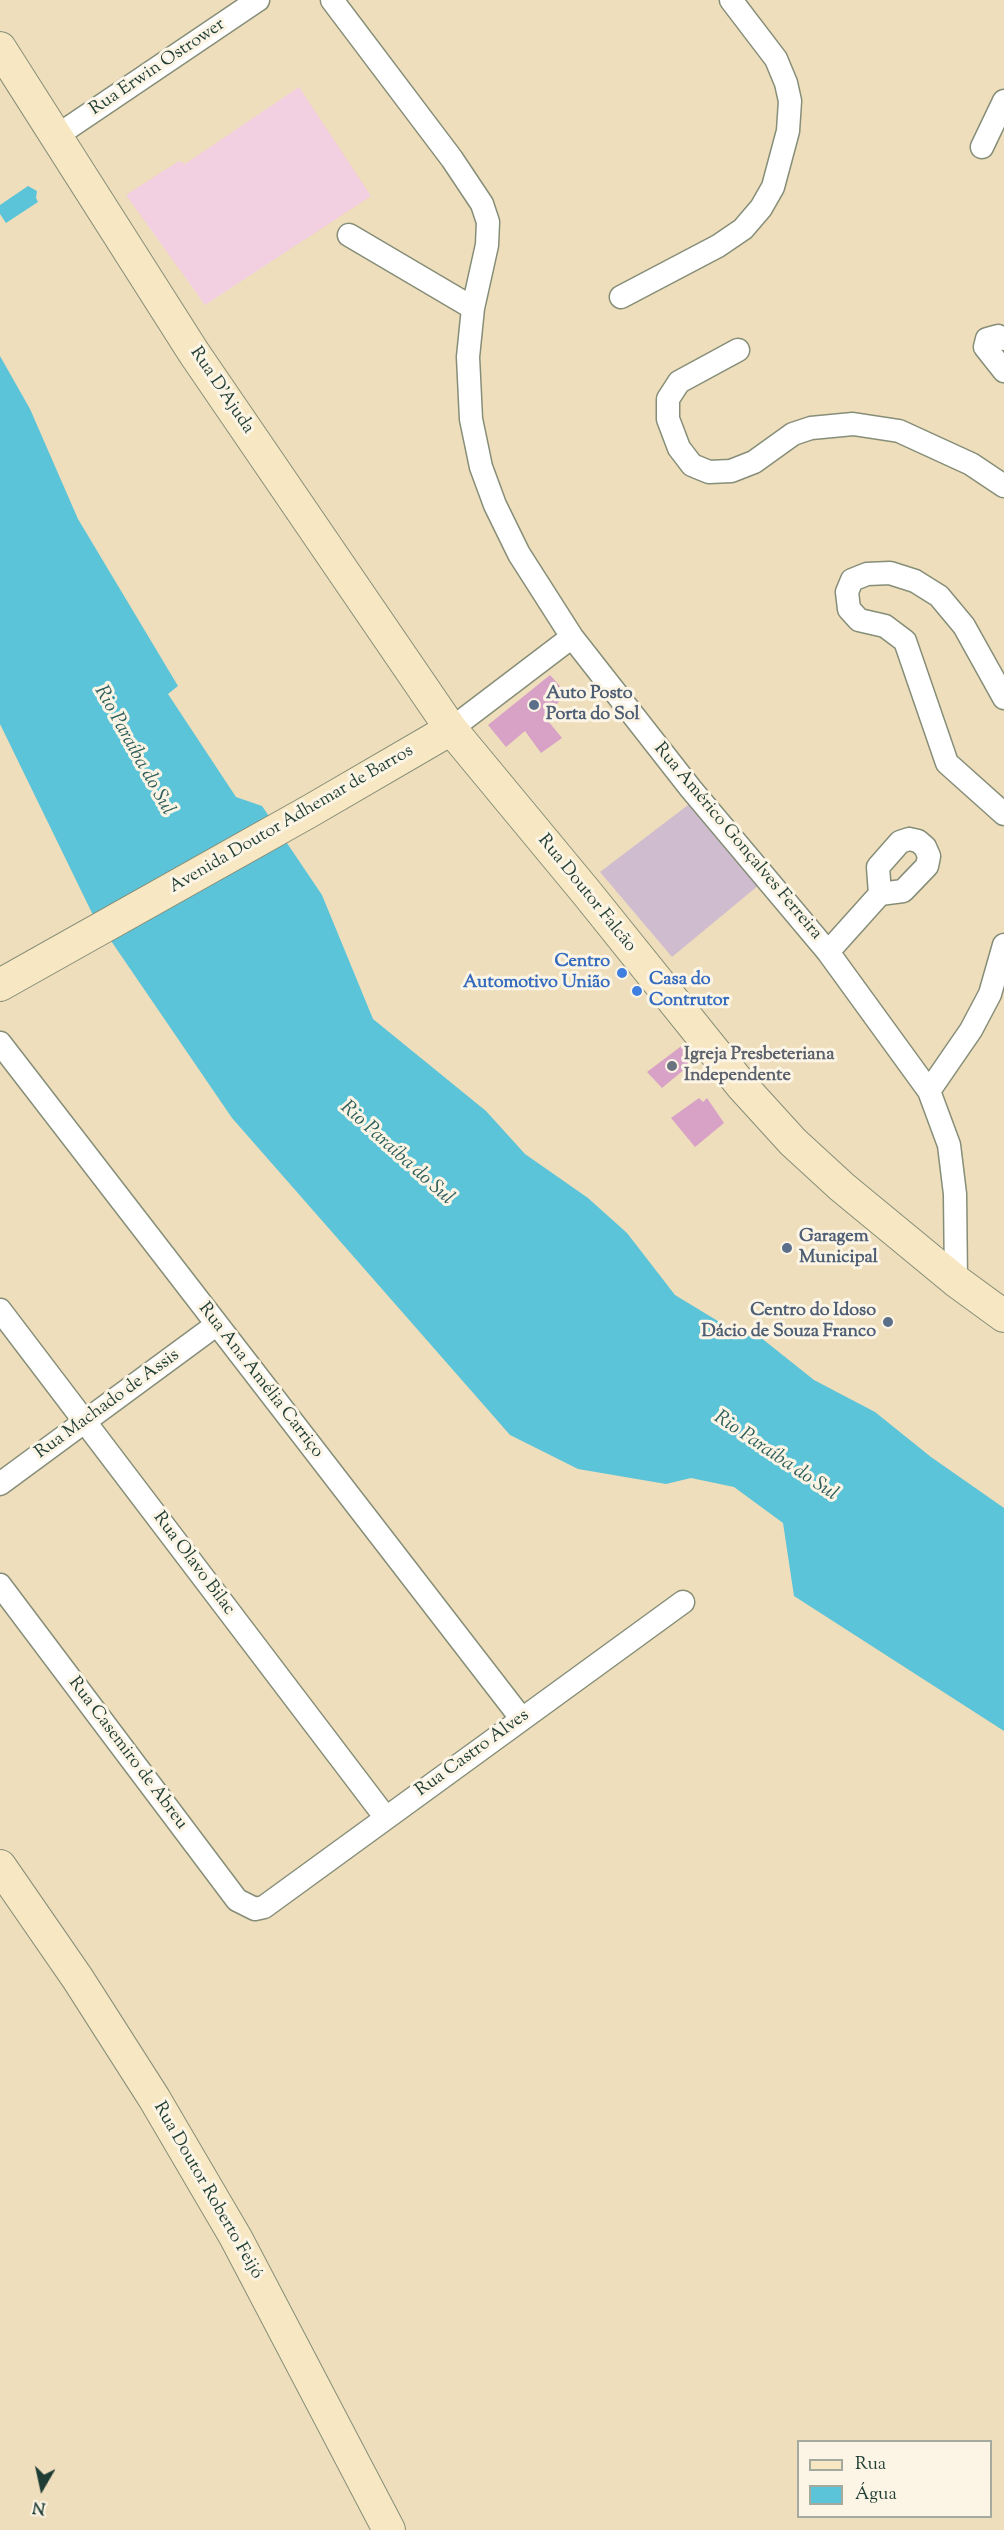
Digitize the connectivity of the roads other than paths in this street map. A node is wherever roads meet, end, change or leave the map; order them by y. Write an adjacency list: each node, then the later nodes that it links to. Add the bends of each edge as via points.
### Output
1 (258, 0): 6 (street, Rua Erwin Ostrower)
2 (332, 0): 10 (street, Rua Américo Gonçalves Ferreira, via 482,204 488,222 487,245)
3 (731, 0): 9 (street, via 776,59 786,83 790,101 788,131 773,187 743,229)
4 (0, 48): 6 (main road, Rua D'Ajuda)
5 (1004, 101): 7 (street)
6 (58, 135): 17 (main road, Rua D'Ajuda, via 194,353)
7 (982, 147)
8 (349, 235): 10 (street)
9 (621, 297)
10 (473, 308): 15 (street, Rua Américo Gonçalves Ferreira, via 468,357 471,419 481,467 519,554)
11 (1004, 339): 13 (street, via 987,339 985,347)
12 (738, 350): 14 (street, via 679,382 668,399 668,419 679,448 692,465 709,472 731,471 754,462 793,434 853,424 899,431 971,464)
13 (1000, 367)
14 (1004, 486)
15 (572, 637): 17 (street, Avenida Doutor Adhemar de Barros); 21 (street, Rua Américo Gonçalves Ferreira, via 691,789)
16 (1004, 698): 18 (street, via 964,627 939,596 915,581 890,573 867,574 852,580 847,592 849,609 859,621 885,626 905,641 947,763)
17 (451, 729): 22 (main road, Avenida Doutor Adhemar de Barros); 25 (main road, Rua Doutor Falcão, via 742,1086 793,1142)
18 (1004, 814)
19 (880, 894): 21 (street)
20 (1004, 945): 24 (street, via 986,1003)
21 (828, 952): 24 (street, Rua Américo Gonçalves Ferreira)
22 (0, 985)
23 (0, 1043): 28 (street, Rua Ana Amélia Carriço)
24 (929, 1091): 25 (street, Rua Américo Gonçalves Ferreira, via 949,1145 955,1194)
25 (956, 1281): 27 (main road)
26 (0, 1310): 29 (street, Rua Olavo Bilac)
27 (1004, 1316)
28 (216, 1325): 29 (street, Rua Machado de Assis); 33 (street, Rua Ana Amélia Carriço)
29 (86, 1422): 30 (street, Rua Machado de Assis); 34 (street, Rua Olavo Bilac)
30 (0, 1484)
31 (0, 1585): 36 (street, Rua Casemiro de Abreu, via 237,1900 255,1909)
32 (683, 1602): 33 (street, Rua Castro Alves)
33 (521, 1718): 34 (street, Rua Castro Alves)
34 (386, 1818): 36 (street, Rua Castro Alves)
35 (0, 1866): 37 (main road, Rua Doutor Roberto Feijó, via 154,2098 236,2238)
36 (264, 1907)
37 (389, 2530)

